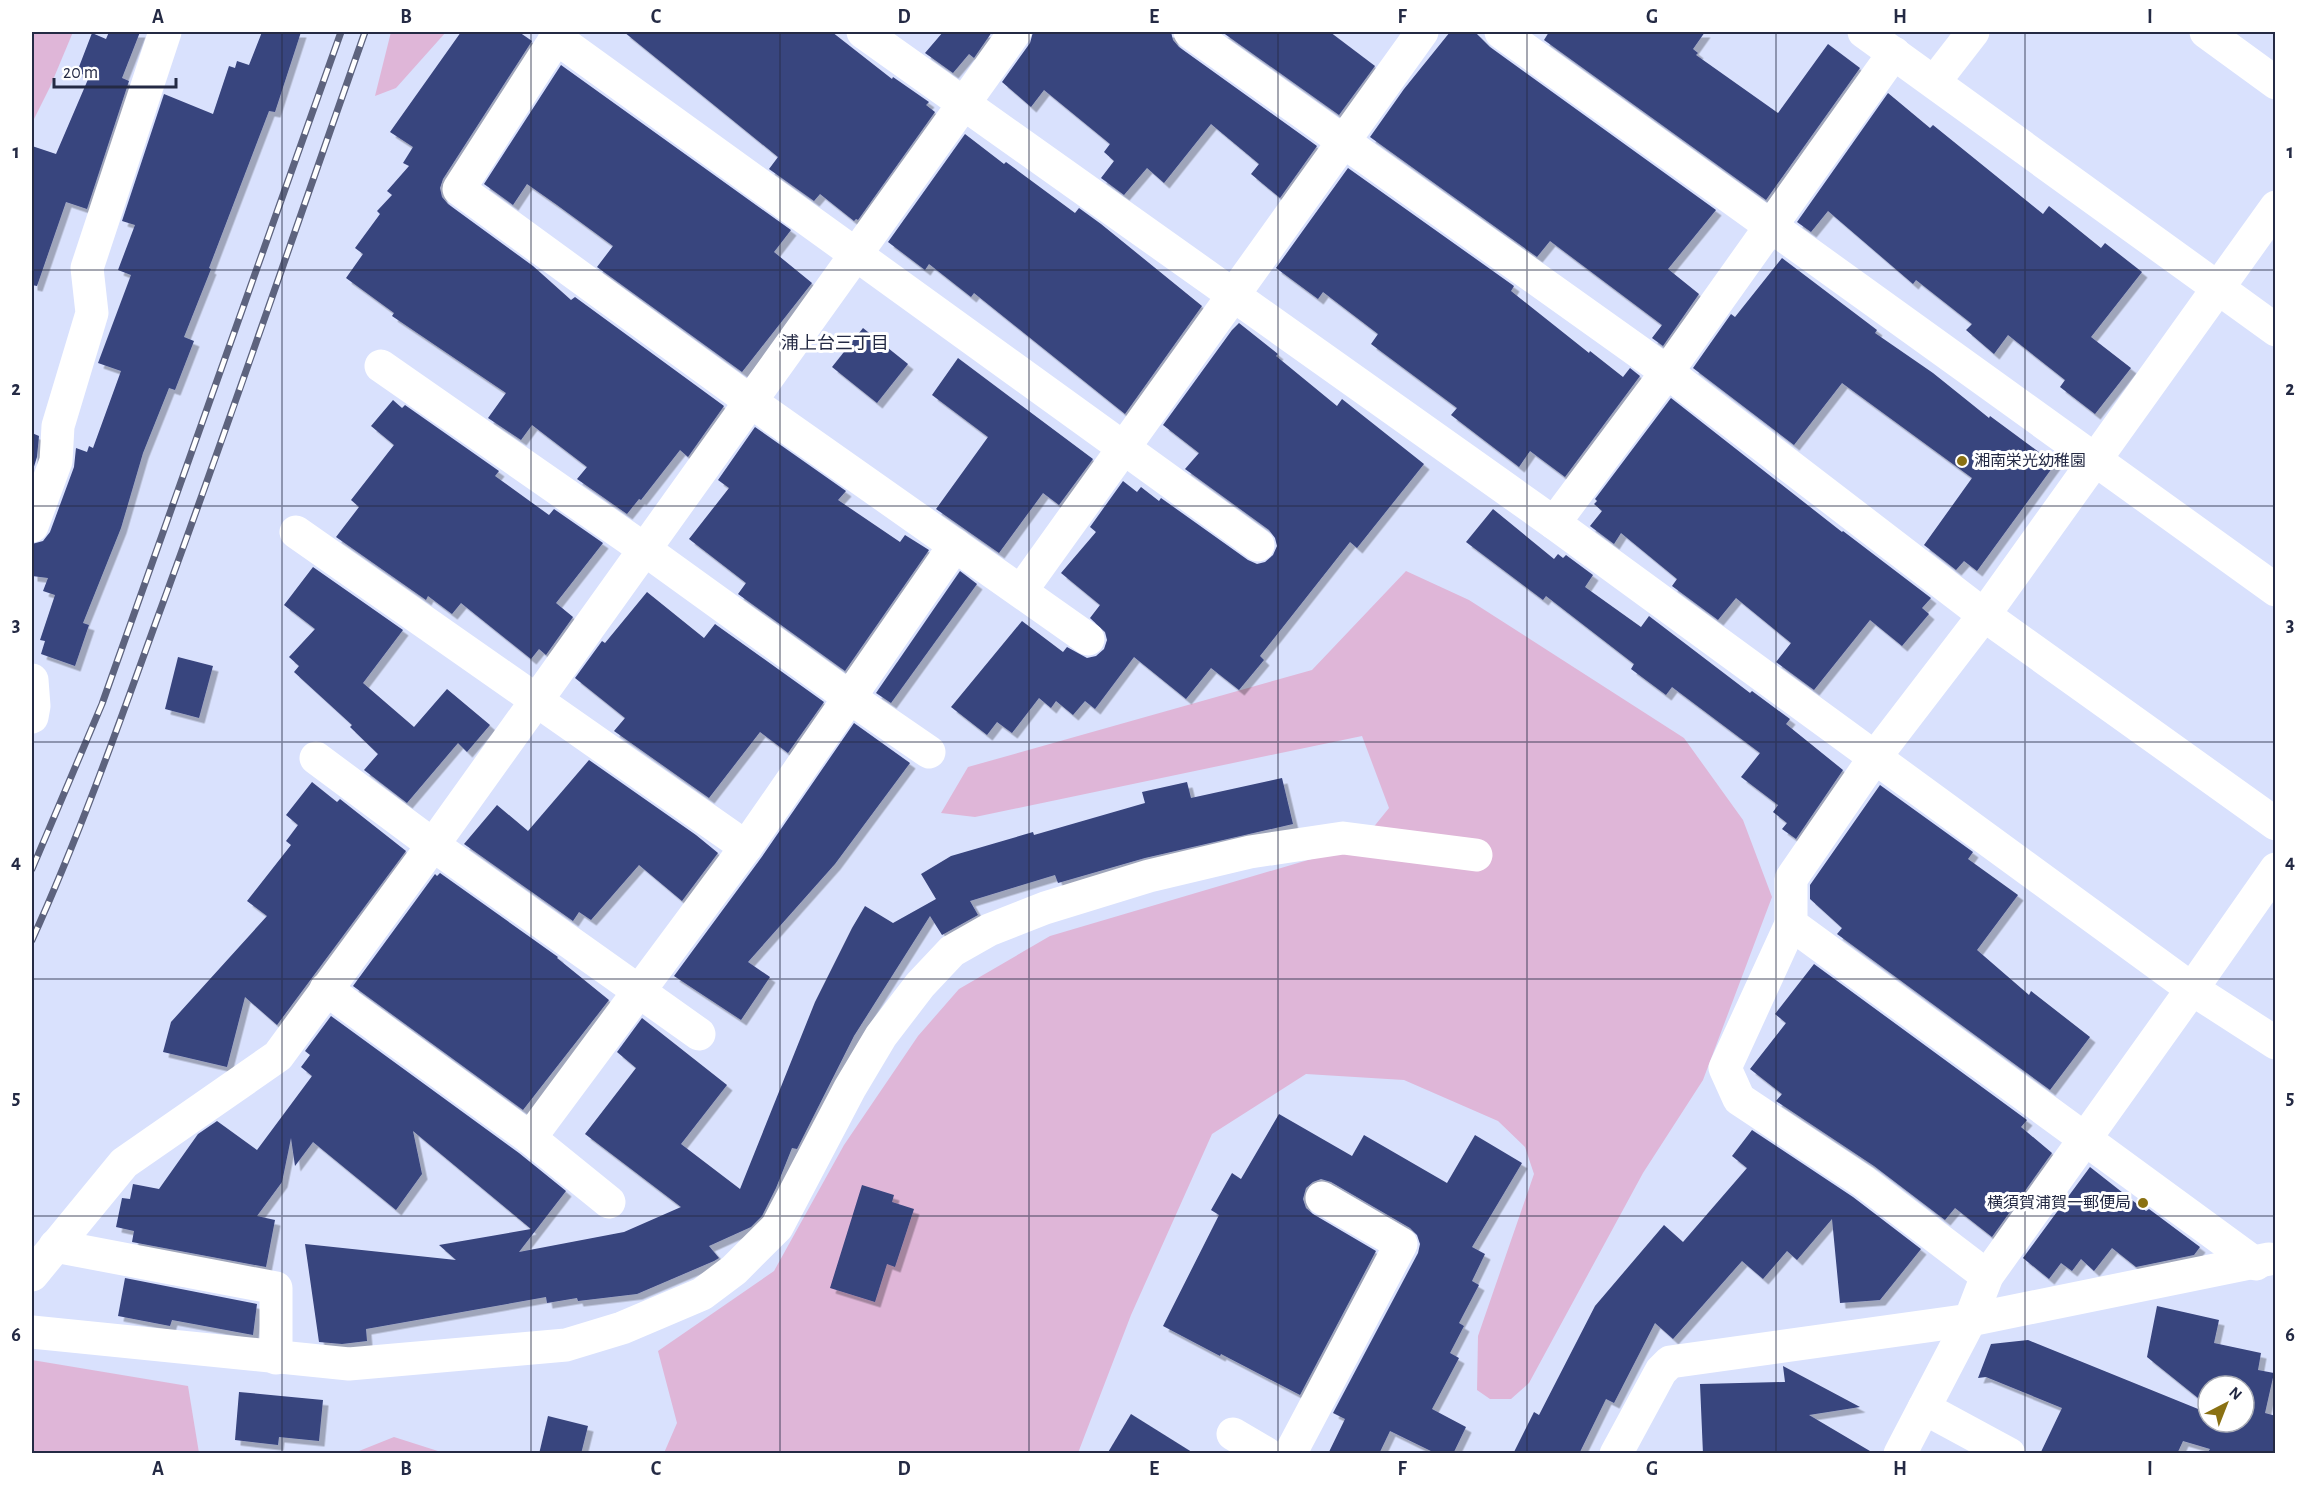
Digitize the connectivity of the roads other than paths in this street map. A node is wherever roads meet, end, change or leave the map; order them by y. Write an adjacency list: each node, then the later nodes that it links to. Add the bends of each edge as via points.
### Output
1 (165, 32): 28 (street, via 87,268 92,313 58,426 56,461)
2 (863, 32): 14 (street)
3 (1015, 32): 14 (street)
4 (1190, 32): 15 (street)
5 (1422, 32): 15 (street)
6 (1501, 32): 17 (street)
7 (1864, 32): 11 (street)
8 (1973, 32): 12 (street)
9 (2206, 32): 13 (street)
10 (558, 34): 18 (street); 24 (street, via 459,189)
11 (1894, 53): 12 (street); 17 (street)
12 (1935, 81): 19 (street)
13 (2276, 83)
14 (964, 103): 18 (street); 20 (street)
15 (1345, 141): 20 (street); 23 (street)
16 (2276, 207): 19 (street)
17 (1770, 225): 23 (street); 26 (street)
18 (856, 253): 24 (street); 25 (street)
19 (2218, 288): 21 (street); 26 (street)
20 (1233, 294): 25 (street); 27 (street)
21 (2276, 330)
22 (381, 366): 32 (street)
23 (1667, 372): 27 (street); 35 (street)
24 (750, 401): 30 (street); 32 (street)
25 (1123, 448): 31 (street); 34 (street)
26 (2095, 460): 33 (street); 35 (street)
27 (1554, 523): 43 (street)
28 (32, 526)
29 (296, 532): 39 (street)
30 (955, 545): 34 (street); 38 (street)
31 (1258, 545)
32 (644, 549): 38 (street); 39 (street)
33 (2276, 590)
34 (1021, 591): 36 (street)
35 (1984, 615): 43 (street); 44 (street)
36 (1088, 639)
37 (32, 680): 40 (street)
38 (849, 697): 41 (street); 46 (street)
39 (536, 700): 45 (street); 46 (street)
40 (32, 717)
41 (929, 752)
42 (316, 758): 45 (street)
43 (1875, 758): 49 (street, via 1791,879); 51 (street)
44 (2276, 824)
45 (433, 845): 50 (street); 52 (street)
46 (746, 847): 52 (street)
47 (1476, 855): 65 (street, via 1343,838 1250,852 1108,888 989,930 952,951 920,985 881,1036 850,1088 777,1227 734,1270 702,1294 622,1328 566,1345 349,1364)
48 (2276, 869): 51 (street)
49 (1791, 924): 56 (street); 62 (street, via 1725,1068 1739,1099 1864,1182)
50 (326, 989): 55 (street); 59 (street, via 278,1056 124,1162)
51 (2192, 989): 54 (street); 56 (street)
52 (638, 990): 53 (street); 55 (street)
53 (699, 1034)
54 (2276, 1043)
55 (530, 1138): 58 (street)
56 (2084, 1140): 60 (street); 62 (street)
57 (1322, 1198): 69 (street, via 1401,1244)
58 (609, 1202)
59 (55, 1246): 61 (street); 65 (street, via 276,1288)
60 (2266, 1261): 63 (street)
61 (32, 1275)
62 (1987, 1276): 63 (street)
63 (1970, 1320): 66 (street); 70 (street, via 1670,1362 1661,1371)
64 (32, 1332): 65 (street)
65 (276, 1358)
66 (1924, 1408): 71 (street); 72 (street)
67 (1233, 1434): 68 (street)
68 (1267, 1454)
69 (1290, 1454)
70 (1616, 1454)
71 (1900, 1454)
72 (2009, 1454)

